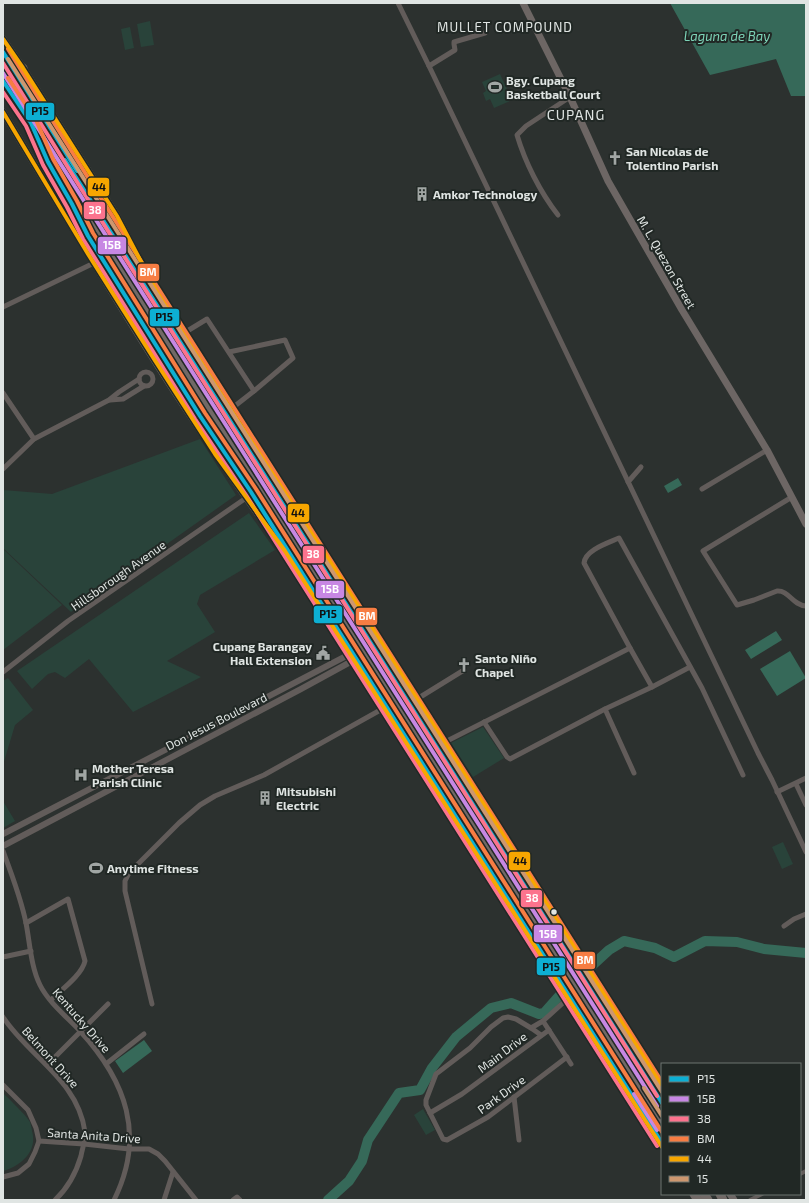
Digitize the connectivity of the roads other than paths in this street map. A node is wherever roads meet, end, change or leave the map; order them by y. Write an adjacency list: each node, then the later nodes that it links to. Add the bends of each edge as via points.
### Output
1 (523, 3): 13 (main road, M. L. Quezon Street)
2 (400, 4): 8 (street)
3 (485, 33): 8 (street, via 454,42 455,50)
4 (3, 39): 9 (main road)
5 (3, 52): 85 (highway, bridge)
6 (3, 56): 9 (highway)
7 (3, 62): 67 (highway)
8 (429, 66): 33 (street)
9 (23, 68): 19 (main road, via 117,216 157,292)
10 (3, 74): 88 (highway)
11 (3, 81): 15 (highway)
12 (3, 90): 91 (highway)
13 (570, 97): 16 (street, via 526,126 517,135 521,151 547,201); 30 (main road, M. L. Quezon Street, via 608,181)
14 (3, 112): 17 (main road)
15 (31, 123): 90 (highway, bridge); 94 (highway, bridge, via 48,162 92,243)
16 (558, 215)
17 (94, 263): 18 (street); 21 (main road)
18 (3, 307)
19 (184, 332): 20 (street, via 207,319); 28 (main road)
20 (229, 352): 25 (street); 25 (street, via 285,340 293,358)
21 (160, 370): 22 (street); 35 (main road)
22 (152, 375): 23 (street, via 145,372); 24 (street, via 152,384)
23 (139, 379): 24 (street); 27 (street)
24 (142, 386): 27 (street, via 123,399)
25 (254, 391): 28 (street)
26 (3, 394): 29 (street)
27 (109, 400): 29 (street)
28 (231, 409): 45 (main road)
29 (34, 439): 32 (street)
30 (767, 450): 34 (street); 36 (main road, M. L. Quezon Street)
31 (641, 467): 33 (street)
32 (3, 469)
33 (628, 482): 56 (street)
34 (702, 489)
35 (246, 498): 40 (main road, via 285,551); 43 (street, Hillsborough Avenue, via 68,621)
36 (792, 498): 37 (main road, M. L. Quezon Street); 38 (street, via 703,551 737,605 781,591 797,604)
37 (806, 524)
38 (806, 606)
39 (630, 648): 41 (street, via 584,563 590,552 619,538); 44 (street); 50 (street)
40 (352, 657): 46 (main road); 48 (street, Don Jesus Boulevard); 49 (street, Don Jesus Boulevard)
41 (690, 667): 44 (street); 53 (street)
42 (464, 670): 45 (street)
43 (3, 672)
44 (652, 687): 47 (street)
45 (417, 699): 51 (main road)
46 (384, 708): 68 (main road); 71 (street, via 264,775 200,805 129,873 125,881 125,891)
47 (605, 709): 50 (street, via 510,759); 52 (street)
48 (238, 712): 49 (street); 58 (street, Don Jesus Boulevard)
49 (242, 720): 59 (street, Don Jesus Boulevard)
50 (484, 722): 51 (street)
51 (445, 742): 67 (main road)
52 (634, 773)
53 (743, 775)
54 (806, 778): 55 (street)
55 (796, 784): 56 (street); 57 (street)
56 (777, 792): 61 (street)
57 (806, 805)
58 (3, 834)
59 (3, 846)
60 (3, 851): 63 (street, Kentucky Drive)
61 (806, 852)
62 (806, 914): 64 (street)
63 (26, 923): 65 (street, Kentucky Drive); 69 (street, via 68,899 85,961 84,967)
64 (784, 926)
65 (31, 951): 66 (street); 69 (street, Kentucky Drive, via 36,976)
66 (3, 957)
67 (584, 973): 84 (main road); 87 (highway)
68 (568, 998): 73 (street); 96 (main road)
69 (50, 1000): 76 (street, Kentucky Drive)
70 (108, 1004): 76 (street)
71 (152, 1004)
72 (3, 1017): 82 (street, Belmont Drive)
73 (543, 1021): 74 (street); 75 (street)
74 (531, 1028): 78 (street); 89 (street, via 516,1019 503,1018 436,1074 426,1100)
75 (549, 1030): 78 (street, Main Drive); 79 (street)
76 (80, 1032): 80 (street, Kentucky Drive); 82 (street)
77 (144, 1034): 80 (street)
78 (541, 1035): 89 (street, Main Drive, via 462,1094)
79 (567, 1057): 81 (street); 86 (street, Park Drive)
80 (106, 1064): 97 (street, Kentucky Drive, via 119,1088 128,1114)
81 (571, 1064)
82 (47, 1065): 95 (street, Belmont Drive, via 73,1097 85,1133)
83 (3, 1085): 93 (street, via 28,1110)
84 (661, 1085)
85 (661, 1091)
86 (514, 1097): 89 (street, Park Drive, via 488,1117 447,1140 443,1139); 92 (street)
87 (661, 1101)
88 (661, 1112)
89 (430, 1113)
90 (661, 1120)
91 (661, 1125)
92 (519, 1140)
93 (39, 1141): 95 (street, Santa Anita Drive); 99 (street, via 29,1164 18,1173)
94 (661, 1142)
95 (84, 1144): 97 (street, Santa Anita Drive); 101 (street, Belmont Drive, via 74,1176)
96 (661, 1145)
97 (129, 1149): 98 (street, Santa Anita Drive, via 149,1149 158,1154); 102 (street, Kentucky Drive, via 124,1176)
98 (173, 1172): 103 (street); 104 (street, Santa Anita Drive)
99 (3, 1177)
100 (760, 1195): 107 (street)
101 (55, 1200)
102 (114, 1200)
103 (164, 1200)
104 (196, 1200)
105 (232, 1200): 106 (street, via 237,1197)
106 (240, 1200)
107 (750, 1200)

